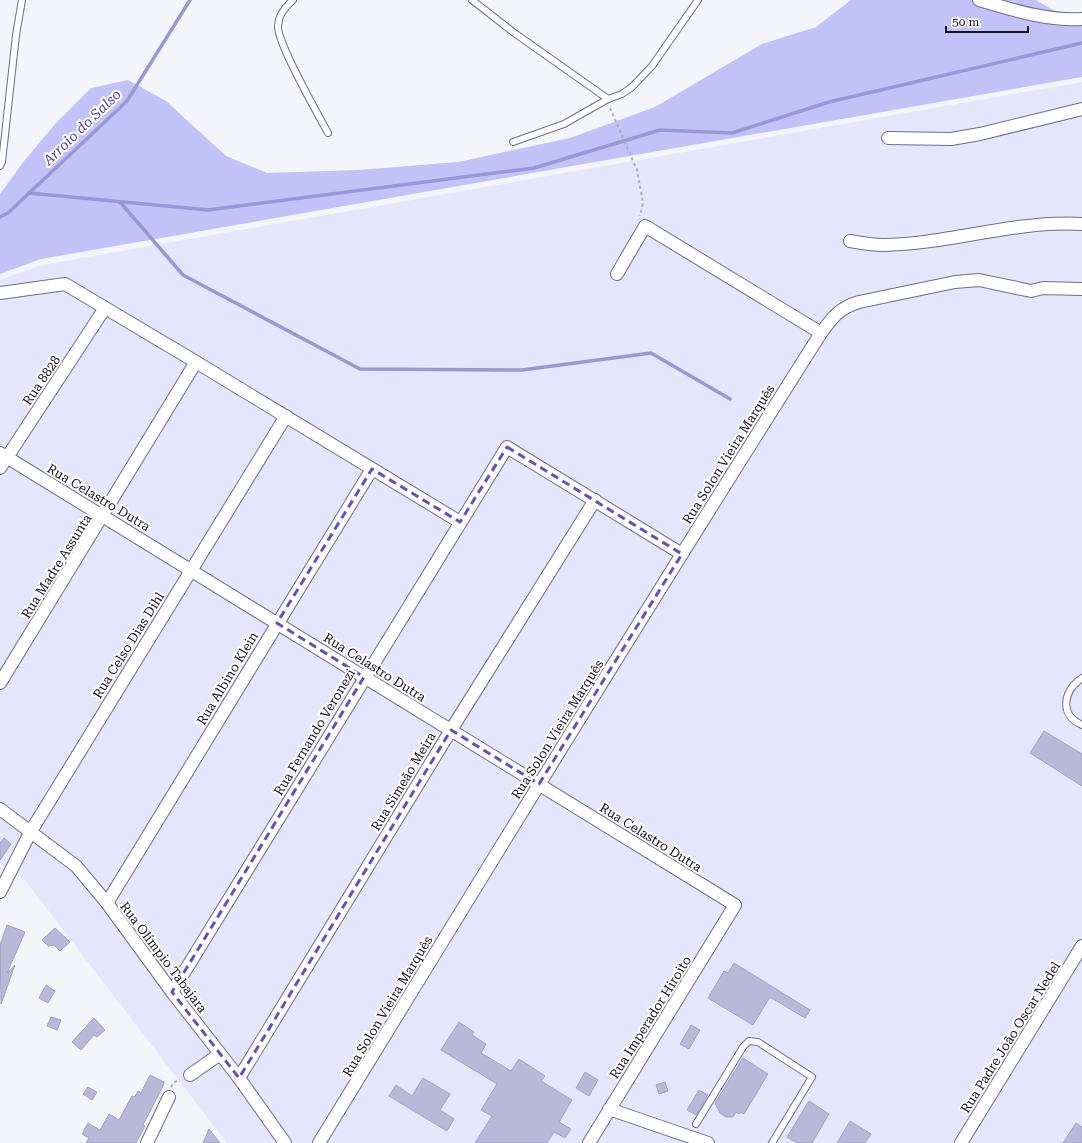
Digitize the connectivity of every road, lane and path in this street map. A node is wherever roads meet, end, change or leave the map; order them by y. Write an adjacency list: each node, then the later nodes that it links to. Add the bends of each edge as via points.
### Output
1 (22, 0): 12 (lane)
2 (293, 0): 9 (lane, via 284,8 278,26 283,46)
3 (472, 0): 7 (lane)
4 (698, 0): 7 (lane, via 652,66 632,87)
5 (979, 0): 6 (street, via 1027,14 1063,20)
6 (1082, 19)
7 (608, 99): 11 (lane, via 564,124); 13 (path, via 611,112 637,170 643,203)
8 (1082, 109): 10 (street, via 951,139)
9 (328, 133)
10 (888, 138)
11 (513, 142)
12 (0, 166)
13 (637, 222)
14 (1082, 224): 15 (street, via 1063,223 905,244)
15 (850, 242)
16 (617, 274): 20 (street, via 645,226)
17 (1082, 289): 20 (street, Rua Solon Vieira Marquês, via 1043,288 1030,291 979,280 955,282 845,306 833,316)
18 (0, 293): 19 (street, via 65,284)
19 (106, 308): 21 (street); 23 (street, Rua 8828)
20 (821, 333): 28 (street, Rua Solon Vieira Marquês)
21 (196, 362): 22 (street); 26 (street, Rua Madre Assunta)
22 (286, 416): 24 (street); 29 (street, Rua Celso Dias Dihl)
23 (2, 459): 26 (street, Rua Celastro Dutra)
24 (372, 469): 27 (street); 30 (street, Rua Albino Klein)
25 (595, 500): 27 (street, Rua Fernando Veronezi, via 507,447); 28 (street); 35 (street, Rua Simeão Meira)
26 (103, 516): 29 (street, Rua Celastro Dutra); 33 (street, Rua Madre Assunta)
27 (460, 522): 31 (street, Rua Fernando Veronezi)
28 (682, 554): 36 (street, Rua Solon Vieira Marquês)
29 (191, 570): 30 (street, Rua Celastro Dutra); 38 (street, Rua Celso Dias Dihl)
30 (277, 623): 31 (street, Rua Celastro Dutra); 40 (street, Rua Albino Klein)
31 (364, 677): 35 (street, Rua Celastro Dutra); 43 (street, Rua Fernando Veronezi)
32 (1082, 678): 34 (lane, via 1074,684 1067,695 1066,703 1072,721)
33 (0, 683)
34 (1082, 725)
35 (451, 730): 36 (street, Rua Celastro Dutra); 46 (street, Rua Simeão Meira)
36 (539, 784): 41 (street, Rua Celastro Dutra); 52 (street, Rua Solon Vieira Marquês)
37 (0, 809): 38 (street, Rua Olímpio Tabajara)
38 (31, 831): 39 (street, Rua Celso Dias Dihl); 40 (street, Rua Olímpio Tabajara, via 76,866)
39 (0, 892)
40 (107, 903): 43 (street, Rua Olímpio Tabajara)
41 (735, 905): 48 (street, Rua Imperador Hiroito)
42 (1082, 946): 56 (street, Rua Padre João Oscar Nedel)
43 (172, 992): 44 (street, Rua Olímpio Tabajara)
44 (220, 1054): 45 (street); 46 (street, Rua Olímpio Tabajara)
45 (190, 1075): 47 (path, via 172,1084)
46 (239, 1078): 51 (street, Rua Olímpio Tabajara)
47 (170, 1097): 50 (street)
48 (609, 1109): 53 (street, Rua Imperador Hiroito); 54 (street)
49 (696, 1124): 55 (lane, via 743,1047 749,1041 758,1042 812,1077)
50 (147, 1143)
51 (285, 1143)
52 (319, 1143)
53 (589, 1143)
54 (708, 1143)
55 (772, 1143)
56 (961, 1143)

